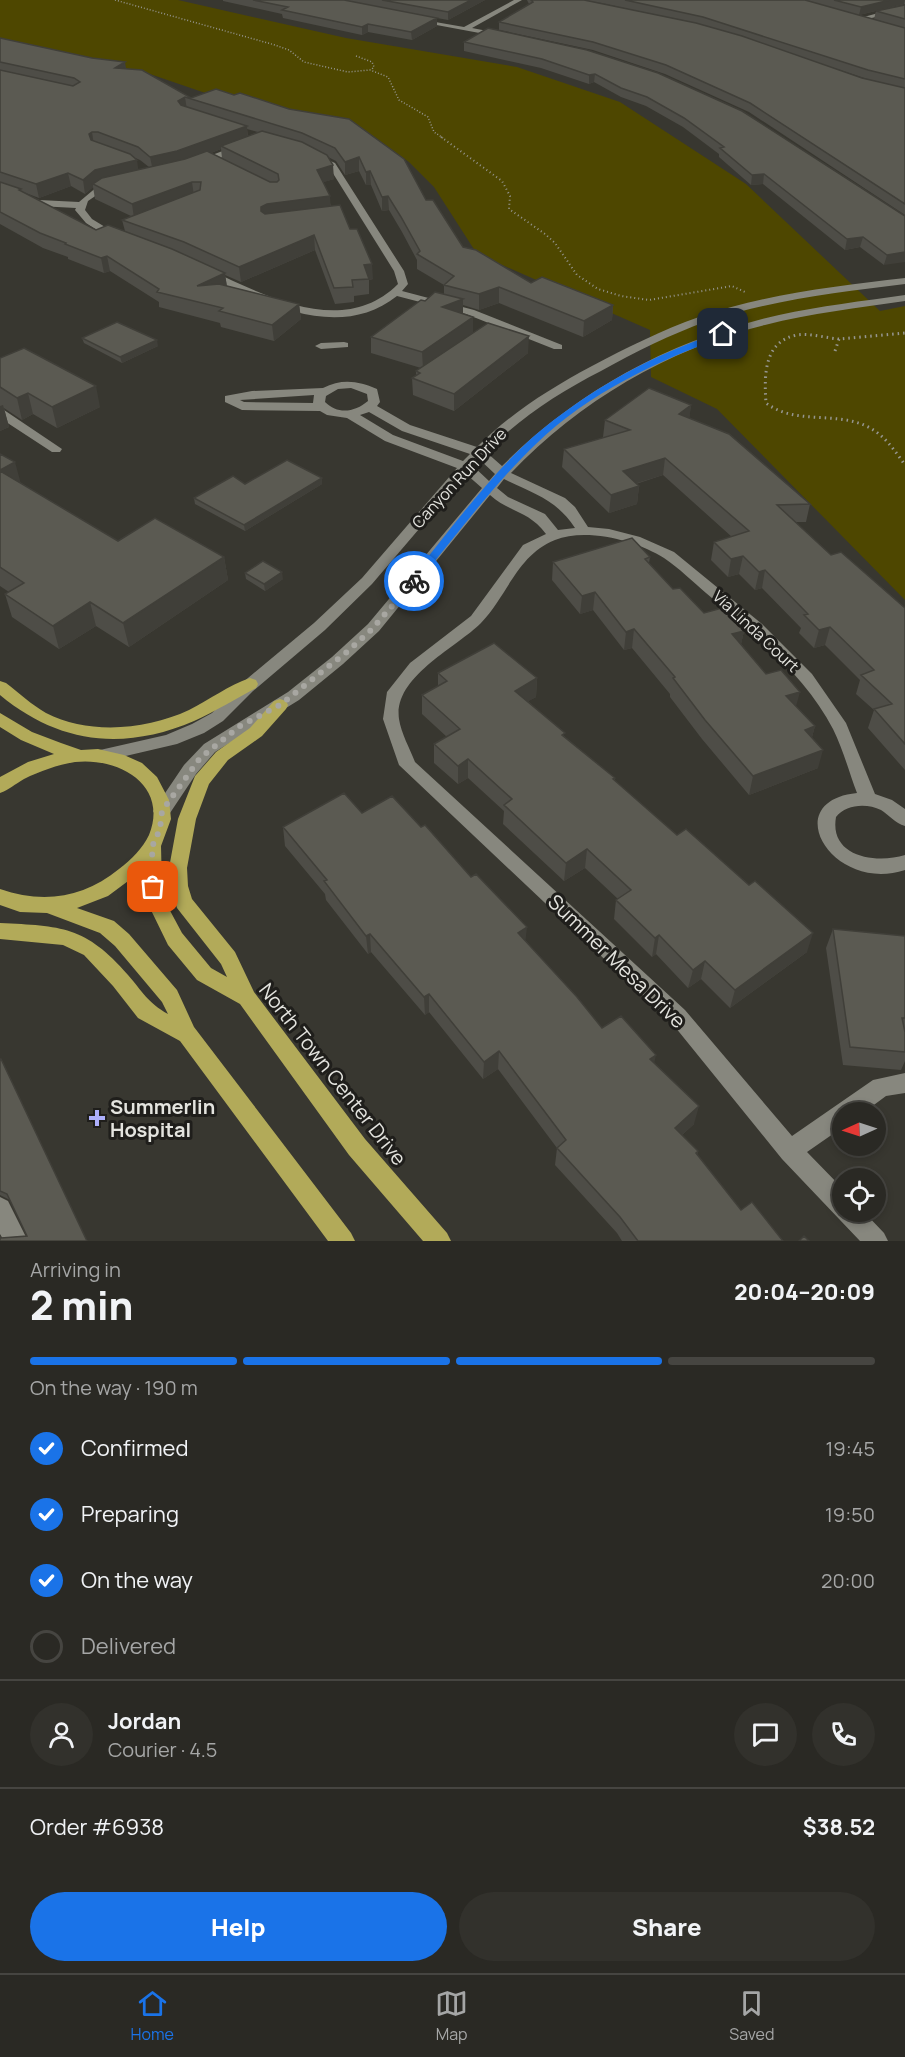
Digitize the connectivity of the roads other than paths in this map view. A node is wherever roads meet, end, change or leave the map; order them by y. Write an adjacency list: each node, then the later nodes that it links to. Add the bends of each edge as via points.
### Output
1 (519, 0): 7 (street)
2 (905, 8): 5 (street)
3 (849, 16): 5 (street)
4 (406, 18): 7 (street)
5 (859, 19): 6 (street)
6 (871, 22)
7 (465, 29): 8 (street)
8 (510, 37)
9 (252, 136): 10 (street)
10 (263, 139): 11 (street); 15 (street, via 307,152 332,165)
11 (212, 160): 12 (street); 14 (street, via 146,172 101,188)
12 (222, 165)
13 (0, 189): 14 (street, via 38,203)
14 (81, 205): 18 (street, via 80,210 89,221)
15 (361, 212): 16 (street); 20 (street, via 399,271 403,284)
16 (350, 213)
17 (122, 229): 18 (street)
18 (111, 233): 20 (street, via 245,290 314,312 356,312 384,302)
19 (905, 281): 31 (street, Canyon Run Drive, via 774,300 676,330 557,390 510,423)
20 (396, 292): 24 (street, via 470,312 494,326)
21 (905, 298): 33 (street, Canyon Run Drive, via 740,328 690,346 591,398 534,440)
22 (344, 345): 23 (street)
23 (321, 346)
24 (558, 346)
25 (323, 391): 26 (street, via 318,399); 26 (street, via 247,393 229,399 242,406); 27 (street, via 343,385 360,386 373,392)
26 (321, 407): 29 (street)
27 (370, 407): 29 (street); 31 (street, via 406,428)
28 (0, 414): 30 (street)
29 (349, 414): 32 (street, via 389,438)
30 (56, 449)
31 (478, 452): 32 (street, Canyon Run Drive); 33 (street)
32 (465, 466): 34 (street); 39 (street, Canyon Run Drive, via 348,601)
33 (503, 474): 34 (street, Canyon Run Drive); 35 (street)
34 (490, 488): 36 (street, via 510,504); 41 (street, Canyon Run Drive, via 371,630)
35 (560, 501): 36 (street); 37 (street)
36 (530, 511): 38 (street)
37 (584, 531): 38 (street, Via Linda Court); 47 (street, Via Linda Court, via 635,540 669,555 757,628 806,678 840,727)
38 (554, 535): 43 (street, Via Linda Court, via 528,548 476,619 416,667 393,696)
39 (250, 684): 40 (main road, via 181,719 106,733 56,724); 45 (street, Canyon Run Drive, via 233,705 210,722 155,744)
40 (0, 687)
41 (280, 705): 48 (street, Canyon Run Drive, via 216,743 194,764); 55 (main road, via 256,732 222,756 201,781 187,819 178,868 184,902 228,958)
42 (0, 719): 44 (main road, via 40,743)
43 (391, 719): 60 (street, Summer Mesa Drive, via 408,765 678,1016)
44 (78, 755): 45 (main road); 46 (main road, via 33,766)
45 (100, 756): 48 (main road, via 136,768 154,787)
46 (0, 786)
47 (868, 800): 49 (street, via 892,808); 51 (street, via 835,806 828,815 828,836 846,857 863,865 891,867)
48 (162, 811): 50 (main road)
49 (905, 819)
50 (152, 847): 53 (main road, via 139,865 106,889 74,902); 55 (main road, North Town Center Drive, via 153,887 164,921 204,974)
51 (905, 862)
52 (4, 902): 53 (main road)
53 (49, 906): 56 (main road, via 107,927 122,940 170,996)
54 (0, 932): 56 (main road, via 65,937 91,949 145,1012)
55 (247, 998): 66 (main road, North Town Center Drive, via 357,1147)
56 (188, 1034): 65 (main road)
57 (905, 1083): 58 (street, via 881,1087)
58 (860, 1102)
59 (832, 1122): 60 (street)
60 (790, 1151): 61 (street, Summer Mesa Drive)
61 (832, 1195)
62 (0, 1209): 64 (street)
63 (858, 1222): 67 (street)
64 (16, 1241)
65 (343, 1241)
66 (439, 1241)
67 (876, 1241)

